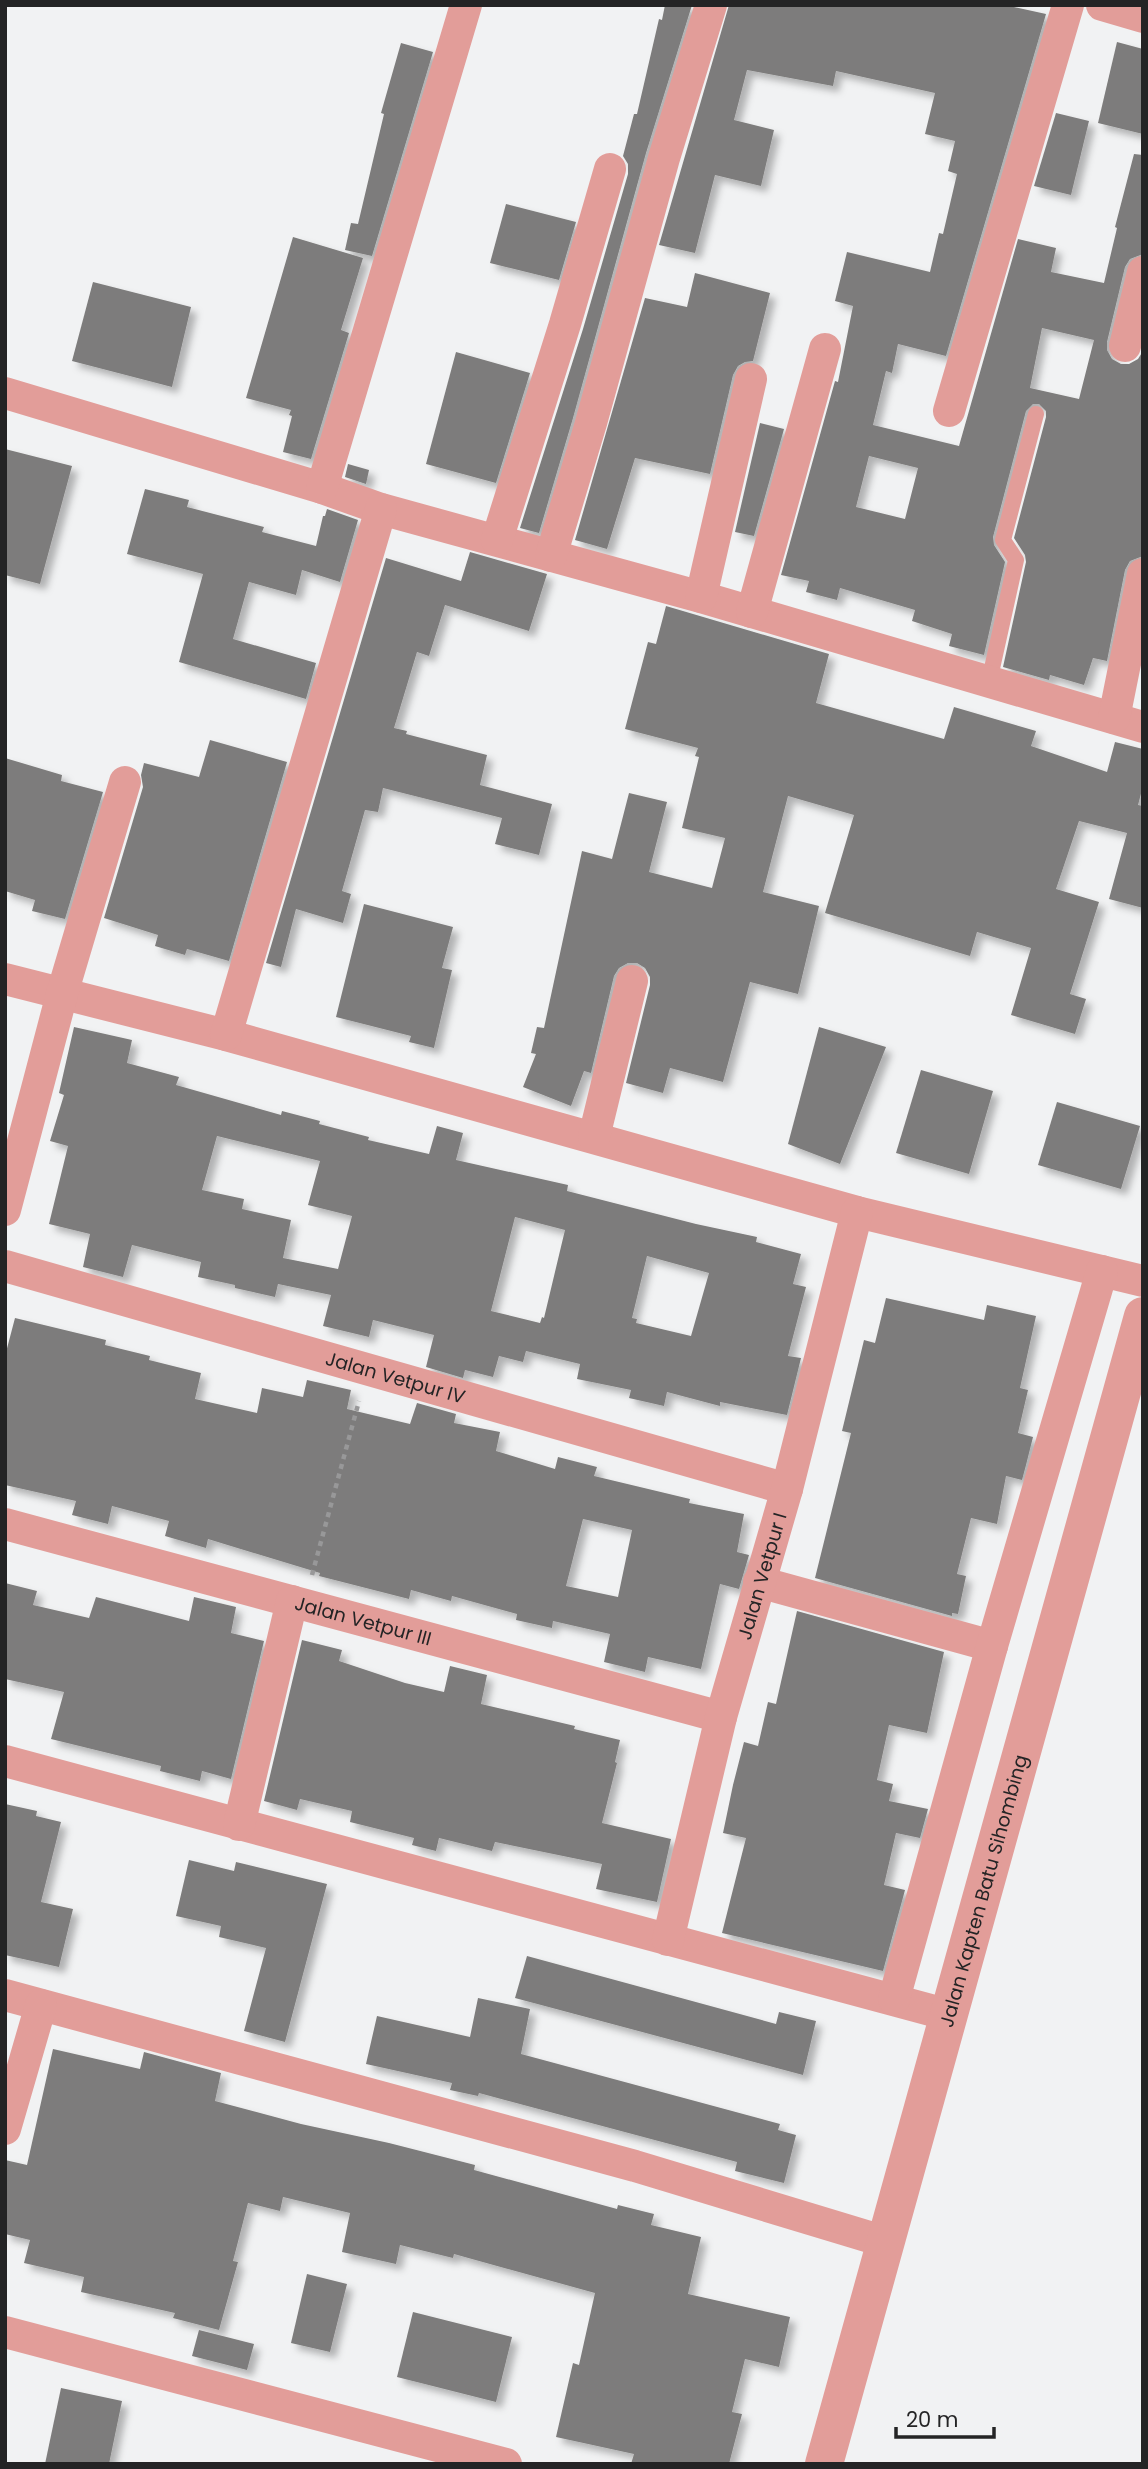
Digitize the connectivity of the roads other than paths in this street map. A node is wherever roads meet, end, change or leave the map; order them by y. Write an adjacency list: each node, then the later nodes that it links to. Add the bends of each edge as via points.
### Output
1 (466, 5): 14 (street)
2 (711, 5): 17 (street)
3 (1068, 5): 12 (street)
4 (1102, 5): 5 (street)
5 (1143, 17)
6 (610, 169): 16 (street)
7 (1143, 272): 8 (street)
8 (1125, 346)
9 (825, 349): 20 (street)
10 (751, 379): 19 (street)
11 (5, 393): 14 (street)
12 (949, 411)
13 (1036, 414): 21 (lane, via 1003,540 1016,560)
14 (322, 488): 15 (street)
15 (381, 509): 16 (street); 27 (street)
16 (497, 540): 17 (street)
17 (551, 556): 19 (street)
18 (1143, 574): 22 (street)
19 (701, 597): 20 (street)
20 (752, 612): 21 (street)
21 (989, 682): 22 (street)
22 (1128, 723)
23 (125, 782): 26 (street)
24 (5, 979): 26 (street)
25 (632, 981): 28 (street)
26 (62, 994): 27 (street); 29 (street)
27 (226, 1035): 28 (street)
28 (594, 1137): 30 (street)
29 (5, 1210)
30 (857, 1212): 32 (street); 35 (street, Jalan Vetpur I)
31 (5, 1266): 35 (street, Jalan Vetpur IV)
32 (1102, 1271): 33 (street); 39 (street)
33 (1143, 1281)
34 (1143, 1316): 47 (street, Jalan Kapten Batu Sihombing)
35 (787, 1489): 37 (street, Jalan Vetpur I)
36 (5, 1524): 38 (street, Jalan Vetpur III)
37 (760, 1582): 39 (street); 40 (street, Jalan Vetpur I)
38 (298, 1603): 40 (street, Jalan Vetpur III); 42 (street)
39 (992, 1646): 45 (street)
40 (720, 1717): 43 (street, Jalan Vetpur I)
41 (5, 1761): 42 (street)
42 (239, 1825): 43 (street)
43 (668, 1940): 45 (street)
44 (5, 1995): 46 (street)
45 (894, 1999): 47 (street)
46 (41, 2005): 48 (street); 49 (street, via 635,2166)
47 (949, 2015): 49 (street, Jalan Kapten Batu Sihombing)
48 (5, 2129)
49 (886, 2242): 52 (street, Jalan Kapten Batu Sihombing)
50 (5, 2332): 51 (street)
51 (506, 2464)
52 (824, 2464)

